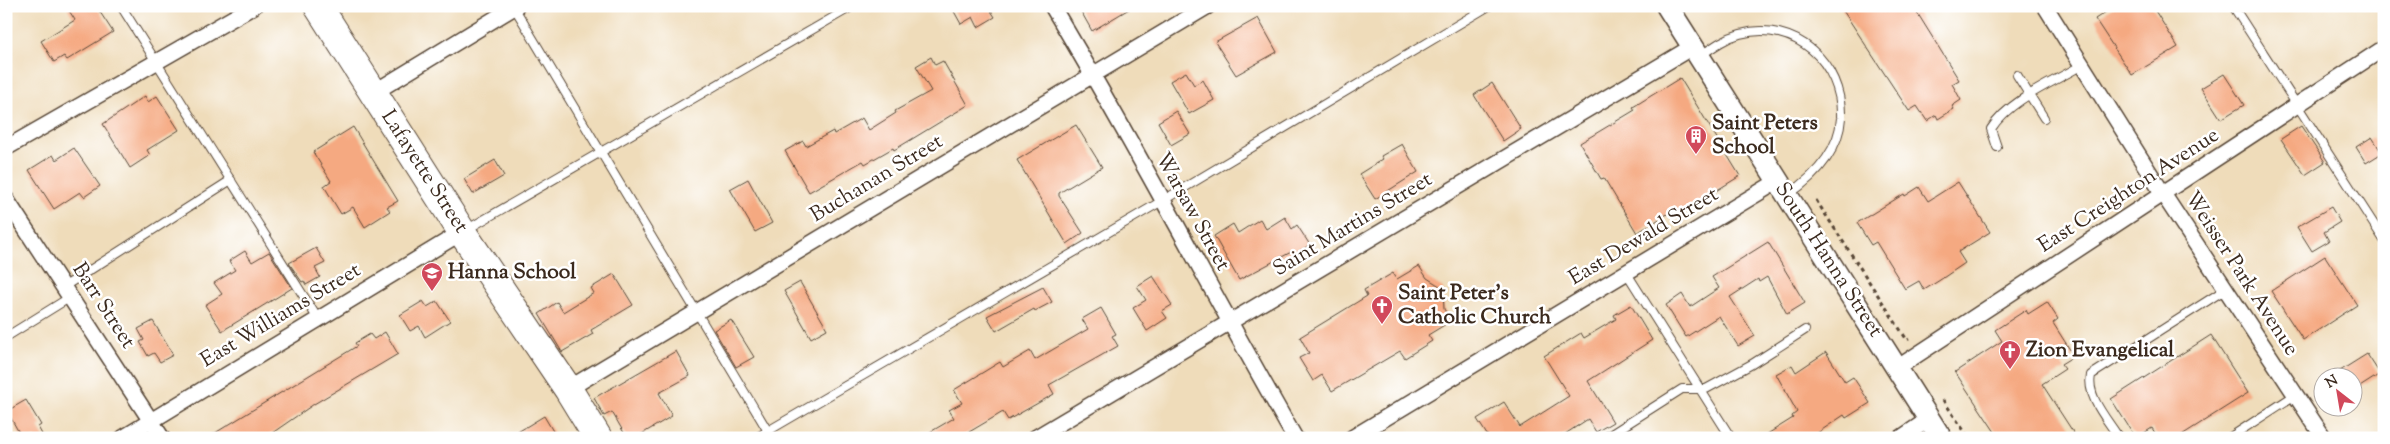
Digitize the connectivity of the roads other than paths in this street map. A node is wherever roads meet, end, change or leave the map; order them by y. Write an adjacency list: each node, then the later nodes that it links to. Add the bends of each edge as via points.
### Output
1 (121, 6): 14 (lane)
2 (254, 6): 14 (street)
3 (318, 6): 18 (highway, Lafayette Street)
4 (853, 6): 24 (lane)
5 (1052, 6): 16 (street, Warsaw Street)
6 (1208, 6): 16 (street, Buchanan Street)
7 (1489, 6): 29 (lane)
8 (1667, 6): 13 (street, South Hanna Street)
9 (2045, 6): 15 (street, Weisser Park Avenue)
10 (2233, 6): 20 (lane)
11 (515, 7): 18 (street, via 497,14); 24 (lane)
12 (2384, 48): 20 (street, East Creighton Avenue)
13 (1695, 52): 26 (street, South Hanna Street); 26 (lane, via 1754,31 1791,37 1810,46 1820,56 1837,88 1841,119 1830,152 1818,171); 37 (street, Saint Martins Street)
14 (157, 60): 23 (street); 25 (lane)
15 (2082, 65): 19 (lane); 27 (street, Weisser Park Avenue)
16 (1093, 74): 29 (street, Warsaw Street); 35 (street, Buchanan Street)
17 (2017, 75): 19 (lane)
18 (374, 93): 30 (highway, Lafayette Street)
19 (2030, 94): 21 (lane); 22 (lane, via 1998,118 1991,128)
20 (2296, 106): 27 (street, East Creighton Avenue); 31 (lane)
21 (2044, 118)
22 (1997, 147)
23 (6, 148)
24 (600, 152): 30 (lane); 35 (lane)
25 (232, 180): 34 (lane); 36 (lane)
26 (1782, 189): 32 (street, East Dewald Street); 40 (street, South Hanna Street)
27 (2163, 194): 33 (street, Weisser Park Avenue); 40 (street, East Creighton Avenue)
28 (6, 199): 34 (street, Barr Street)
29 (1162, 201): 37 (street, Warsaw Street); 46 (lane)
30 (462, 232): 36 (street, East Williams Street); 41 (highway, Lafayette Street)
31 (2384, 240)
32 (1626, 272): 42 (lane); 53 (street, East Dewald Street)
33 (2226, 289): 43 (street, Weisser Park Avenue); 58 (lane, via 2092,375 2089,384 2092,393)
34 (68, 291): 39 (lane); 45 (street, Barr Street)
35 (698, 311): 41 (street, Buchanan Street); 46 (lane)
36 (318, 319): 45 (street, East Williams Street)
37 (1229, 324): 51 (street, Saint Martins Street); 52 (street, Warsaw Street)
38 (1805, 330): 42 (lane, via 1752,364 1706,389)
39 (6, 337)
40 (1897, 368): 44 (street, South Hanna Street)
41 (568, 389): 49 (highway, Lafayette Street)
42 (1700, 389): 54 (lane, via 1682,389); 55 (lane)
43 (2295, 395): 59 (lane); 60 (street, Weisser Park Avenue)
44 (1929, 419): 56 (street); 57 (street, South Hanna Street)
45 (151, 420): 47 (street, East Williams Street); 48 (street, Barr Street)
46 (770, 434): 50 (lane)
47 (123, 438)
48 (162, 438)
49 (598, 438)
50 (756, 438)
51 (1035, 438)
52 (1295, 438)
53 (1352, 438)
54 (1605, 438)
55 (1731, 438)
56 (1901, 438)
57 (1941, 438)
58 (2119, 438)
59 (2229, 438)
60 (2324, 438)

